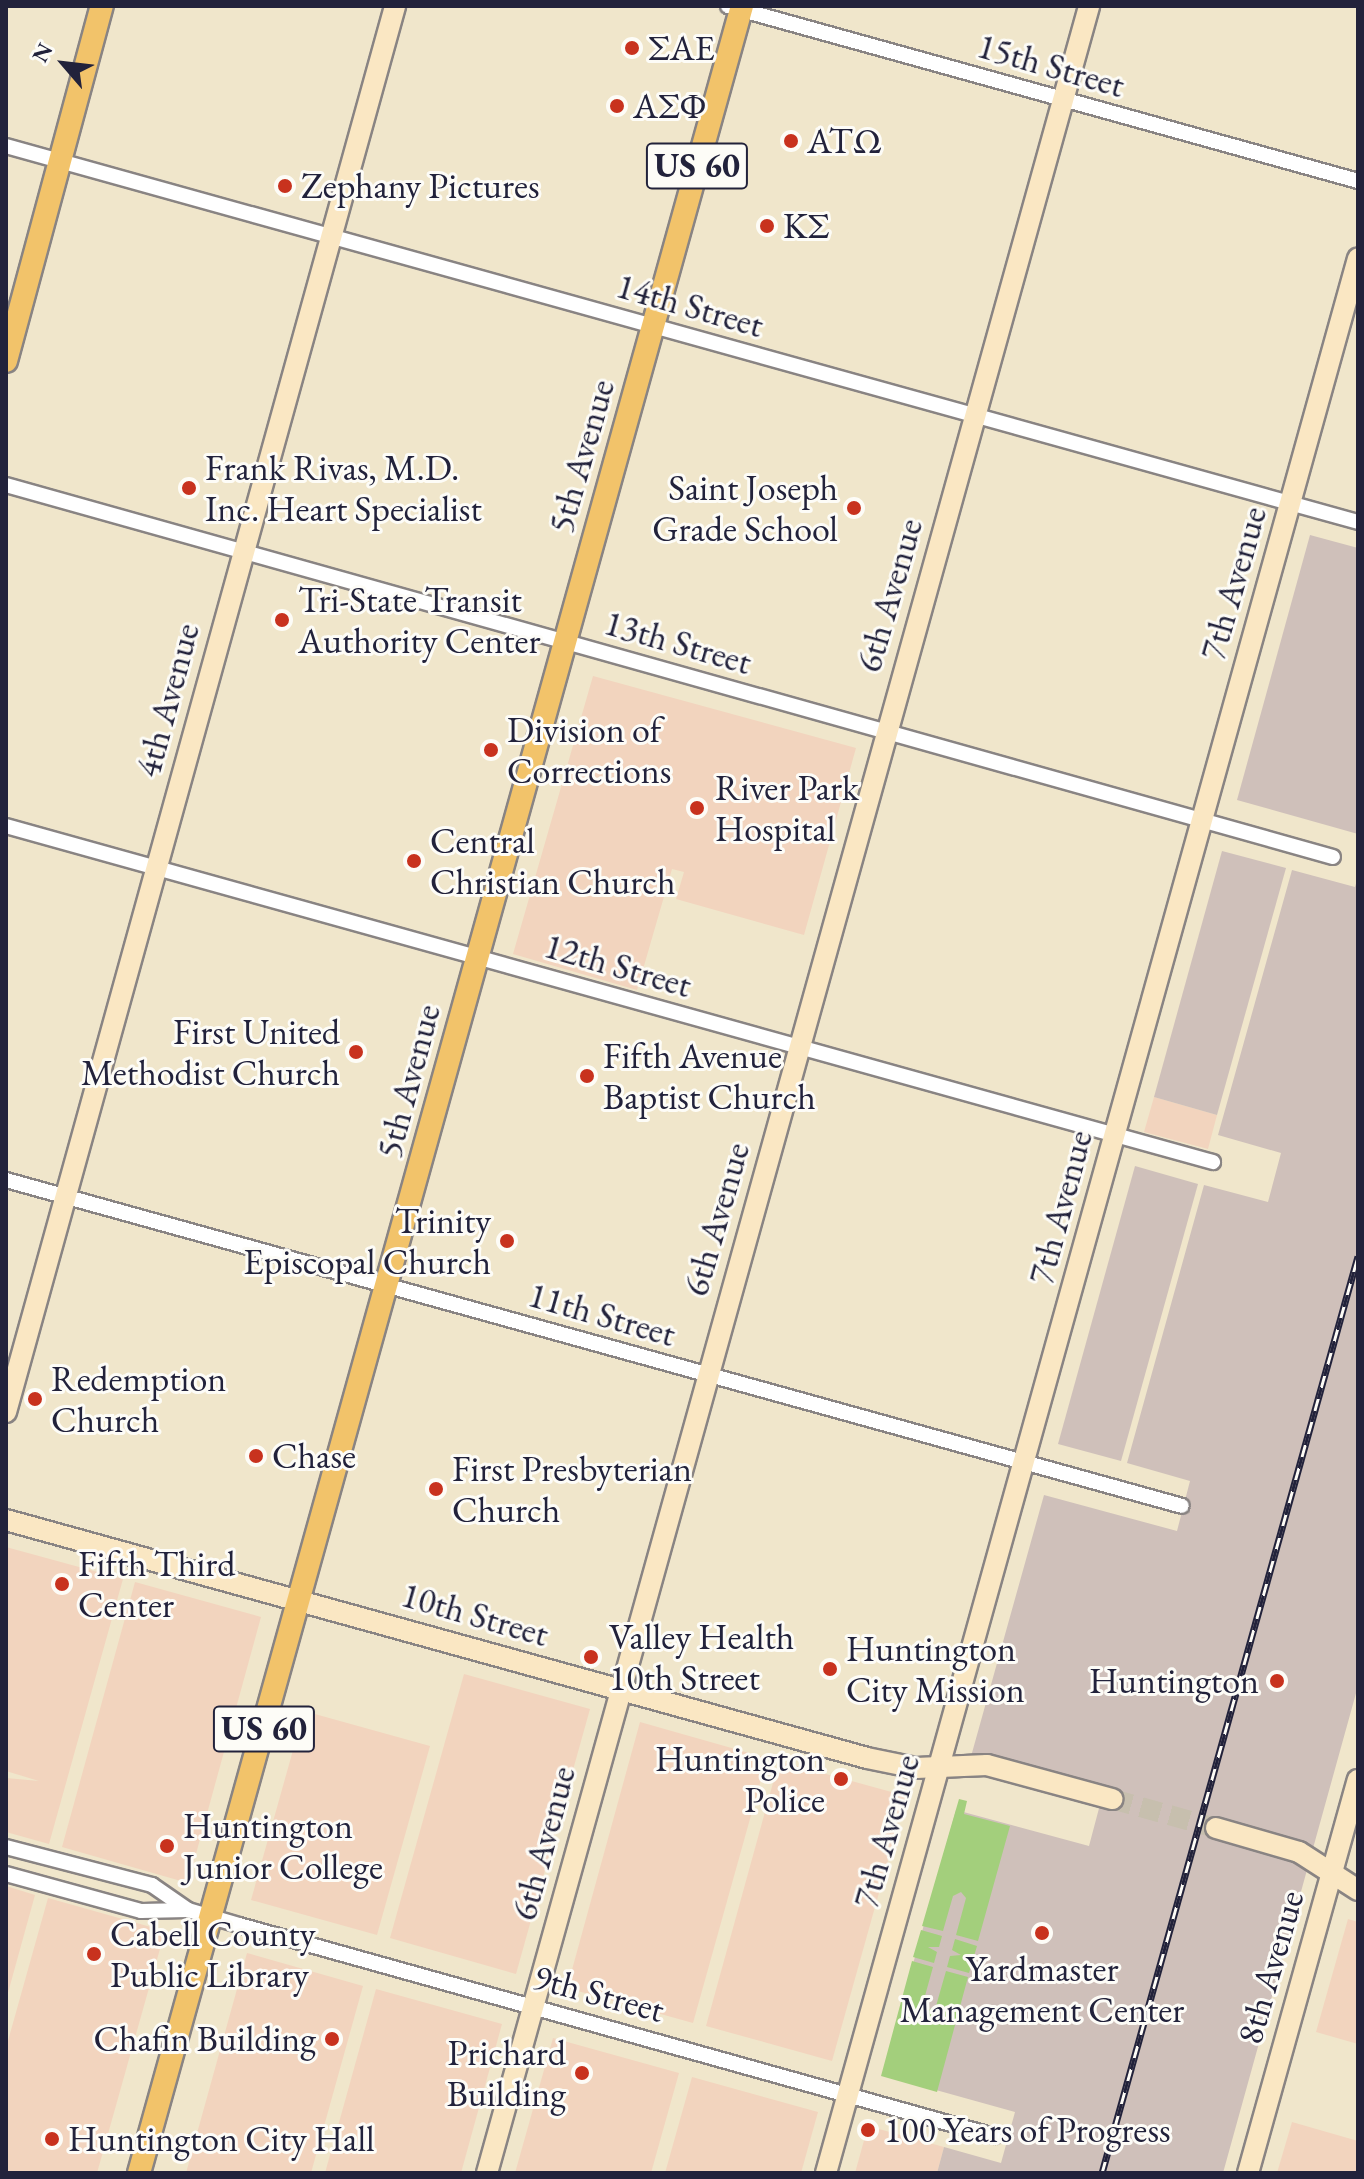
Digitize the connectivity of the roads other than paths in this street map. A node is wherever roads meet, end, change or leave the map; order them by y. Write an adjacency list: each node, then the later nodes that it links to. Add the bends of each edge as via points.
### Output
1 (102, 6): 7 (main road)
2 (395, 6): 9 (street, 4th Avenue)
3 (1089, 6): 5 (street, 6th Avenue)
4 (737, 7): 5 (street, 15th Street); 11 (main road, 5th Avenue / US 60)
5 (1063, 99): 8 (street, 15th Street); 13 (street, 6th Avenue)
6 (6, 146): 7 (street, 14th Street)
7 (59, 161): 9 (street, 14th Street); 12 (main road)
8 (1358, 181)
9 (331, 236): 11 (street, 14th Street); 17 (street, 4th Avenue)
10 (1358, 259): 15 (street, 7th Avenue)
11 (653, 326): 13 (street, 14th Street); 18 (main road, 5th Avenue / US 60)
12 (6, 361)
13 (974, 415): 15 (street, 14th Street); 19 (street, 6th Avenue)
14 (6, 485): 17 (street, 13th Street)
15 (1290, 504): 16 (street, 14th Street); 20 (street, 7th Avenue)
16 (1358, 522)
17 (243, 552): 18 (street, 13th Street); 23 (street, 4th Avenue)
18 (565, 641): 19 (street, 13th Street); 24 (main road, 5th Avenue / US 60)
19 (887, 731): 20 (street, 13th Street); 25 (street, 6th Avenue)
20 (1202, 819): 22 (street, 13th Street); 26 (street, 7th Avenue)
21 (6, 826): 23 (street, 12th Street)
22 (1333, 857)
23 (156, 868): 24 (street, 12th Street); 29 (street, 4th Avenue)
24 (477, 957): 25 (street, 12th Street); 30 (main road, 5th Avenue / US 60)
25 (800, 1047): 26 (street, 12th Street); 31 (street, 6th Avenue)
26 (1115, 1135): 27 (street, 12th Street); 33 (street, 7th Avenue)
27 (1213, 1162)
28 (6, 1180): 29 (street, 11th Street)
29 (65, 1196): 30 (street, 11th Street); 32 (street, 4th Avenue)
30 (387, 1285): 31 (street, 11th Street); 36 (main road, 5th Avenue / US 60)
31 (708, 1375): 33 (street, 11th Street); 37 (street, 6th Avenue)
32 (6, 1412)
33 (1024, 1463): 34 (street, 11th Street); 38 (street, 7th Avenue)
34 (1182, 1506)
35 (6, 1520): 36 (street, 10th Street)
36 (300, 1600): 37 (street, 10th Street); 47 (main road, 5th Avenue / US 60)
37 (620, 1691): 38 (street, 10th Street, via 903,1767); 48 (street, 6th Avenue)
38 (938, 1767): 40 (street, 10th Street, via 987,1765); 49 (street, 7th Avenue)
39 (1358, 1780): 43 (street, 8th Avenue)
40 (1112, 1799)
41 (1216, 1828): 43 (street, via 1286,1847)
42 (6, 1847): 46 (street, 9th Street, via 152,1885)
43 (1332, 1873): 45 (street); 54 (street, 8th Avenue)
44 (6, 1874): 46 (street, 9th Street, via 141,1911)
45 (1358, 1890)
46 (188, 1910): 47 (street, 9th Street)
47 (211, 1917): 48 (street, 9th Street); 51 (main road, 5th Avenue / US 60)
48 (533, 2007): 49 (street, 9th Street); 52 (street, 6th Avenue)
49 (848, 2094): 50 (street, 9th Street); 53 (street, 7th Avenue)
50 (994, 2136)
51 (139, 2173)
52 (487, 2173)
53 (826, 2173)
54 (1248, 2173)

